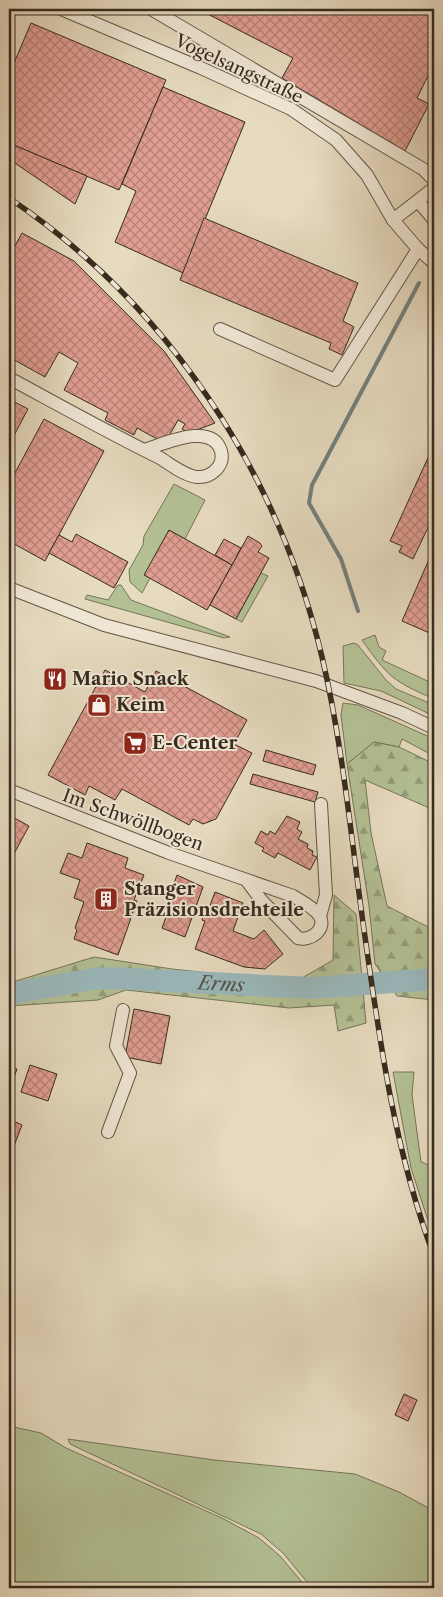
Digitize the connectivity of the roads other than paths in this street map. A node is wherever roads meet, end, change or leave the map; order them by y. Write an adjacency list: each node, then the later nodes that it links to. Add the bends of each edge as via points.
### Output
1 (62, 9): 6 (street, Vogelsangstraße, via 291,110 336,140 367,175)
2 (151, 9): 3 (street, via 423,168)
3 (434, 180)
4 (434, 188): 5 (street)
5 (418, 201): 6 (street); 7 (street)
6 (393, 220): 8 (street, Vogelsangstraße)
7 (434, 220)
8 (418, 248): 9 (street, Vogelsangstraße); 10 (street, via 335,380)
9 (434, 263)
10 (220, 329)
11 (9, 378): 12 (street)
12 (144, 450): 12 (street, via 197,435 209,437 219,445 222,456 219,467 210,475 196,477)
13 (9, 588): 14 (street, via 104,625 316,681)
14 (434, 728)
15 (9, 790): 17 (street, Im Schwöllbogen)
16 (321, 804): 18 (street, via 326,895)
17 (247, 881): 18 (street, Im Schwöllbogen, via 293,896); 18 (street, via 298,938 313,937 321,923)
18 (320, 916)
19 (123, 1010): 20 (street, via 116,1046 130,1073)
20 (108, 1132)

